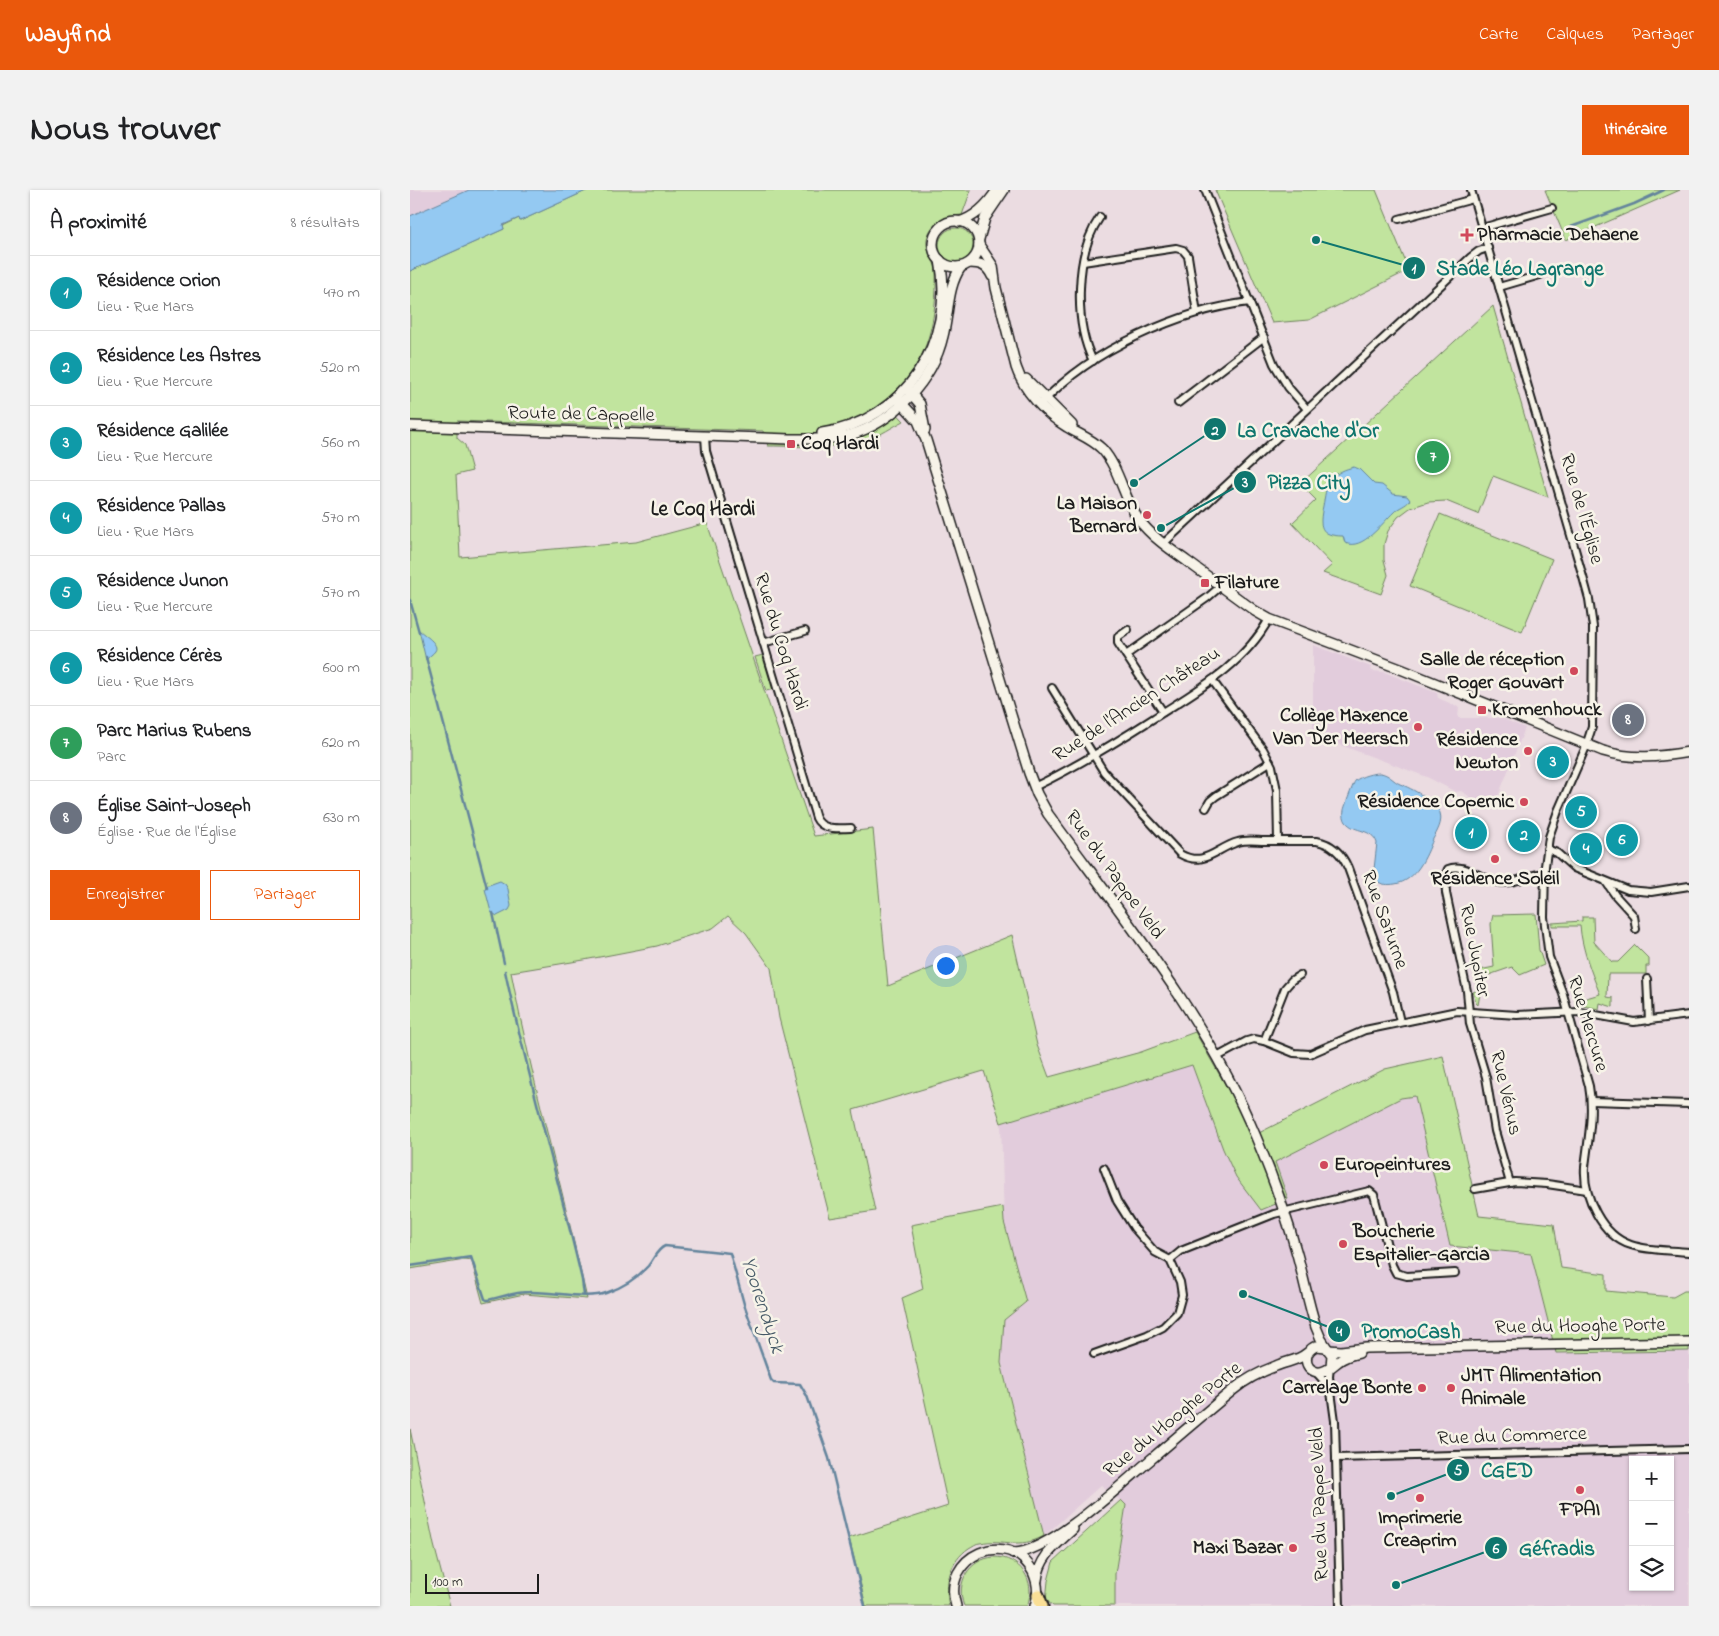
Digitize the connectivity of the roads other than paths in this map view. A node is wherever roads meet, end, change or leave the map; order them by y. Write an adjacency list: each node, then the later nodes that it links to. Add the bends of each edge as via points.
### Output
1 (997, 190): 9 (street, via 979,211)
2 (1004, 190): 11 (street, via 985,218)
3 (1205, 190): 19 (street)
4 (1471, 190): 5 (street, Rue de l'Église)
5 (1473, 198): 8 (street); 10 (street, Rue de l'Église)
6 (1552, 208): 10 (street)
7 (1100, 218): 14 (street, via 1091,234)
8 (1399, 219)
9 (959, 222): 11 (street, via 971,227); 13 (street, via 945,225 936,234 934,247)
10 (1482, 228): 12 (street, Rue de l'Église)
11 (979, 242): 15 (street, via 977,254); 18 (street, via 992,266)
12 (1488, 248): 17 (street, Rue de l'Église); 27 (street, via 1471,257)
13 (940, 260): 15 (street, via 950,266); 23 (street, via 943,291 938,328)
14 (1083, 262): 20 (street, via 1181,249 1188,256); 22 (street, via 1081,313)
15 (965, 265): 18 (street, via 987,267); 23 (street, via 953,284 939,350 928,372)
16 (1540, 275): 17 (street)
17 (1499, 287): 41 (street, Rue de l'Église, via 1589,599 1593,686 1592,727)
18 (996, 288): 25 (street, via 1020,378)
19 (1250, 302): 20 (street); 21 (street)
20 (1197, 313): 22 (street, via 1146,333)
21 (1264, 337): 26 (street); 27 (street, via 1281,376)
22 (1093, 361): 25 (street)
23 (910, 391): 24 (street, Route de Cappelle); 30 (street, Rue du Pappe Veld, via 921,407)
24 (899, 401): 29 (street, Route de Cappelle, via 856,429 820,434); 30 (street, Rue du Pappe Veld, via 918,421)
25 (1043, 402): 31 (street, via 1062,424 1087,438 1106,454 1136,515)
26 (1178, 403)
27 (1307, 409): 31 (street)
28 (410, 426): 29 (street, Route de Cappelle)
29 (704, 436): 36 (street, Rue du Coq Hardi)
30 (926, 440): 45 (street, Rue du Pappe Veld)
31 (1163, 544): 32 (street)
32 (1220, 586): 33 (street); 37 (street)
33 (1268, 619): 38 (street, Rue de l'Ancien Château, via 1246,652); 41 (street)
34 (1128, 630): 37 (street, via 1118,638)
35 (805, 631): 36 (street)
36 (764, 643): 47 (street, Rue du Coq Hardi, via 818,823 827,827)
37 (1126, 655): 40 (street)
38 (1212, 680): 40 (street, Rue de l'Ancien Château); 44 (street)
39 (1052, 688): 43 (street)
40 (1163, 712): 43 (street, Rue de l'Ancien Château)
41 (1587, 745): 42 (street, via 1632,758); 49 (street, Rue Mercure, via 1558,811)
42 (1689, 752)
43 (1094, 756): 45 (street, Rue de l'Ancien Château); 48 (street, via 1107,776 1172,848 1184,856 1206,858 1242,841)
44 (1270, 762): 46 (street, via 1210,800); 48 (street, via 1277,786)
45 (1034, 788): 62 (street, Rue du Pappe Veld, via 1048,814 1170,980)
46 (1206, 808)
47 (852, 828)
48 (1278, 841): 60 (street, Rue Saturne, via 1320,842 1336,850 1344,860 1391,985)
49 (1547, 849): 50 (street, Rue Mercure); 51 (street, via 1574,868)
50 (1545, 873): 56 (street, Rue Jupiter, via 1503,883 1460,868 1448,869 1446,897 1468,991); 57 (street, Rue Mercure, via 1548,951)
51 (1606, 881): 52 (street, via 1622,888 1651,892); 53 (street, via 1634,916)
52 (1689, 886)
53 (1636, 929)
54 (1300, 975): 61 (street, via 1285,988)
55 (1647, 979): 59 (street)
56 (1469, 1011): 57 (street, via 1517,1015); 60 (street, via 1453,1011); 66 (street, Rue Vénus, via 1486,1077 1495,1131)
57 (1568, 1011): 59 (street); 63 (street, Rue Mercure)
58 (1689, 1015): 59 (street)
59 (1649, 1021)
60 (1400, 1022): 61 (street, via 1365,1030 1307,1054 1292,1053)
61 (1264, 1041): 62 (street, via 1250,1040)
62 (1217, 1057): 69 (street, Rue du Pappe Veld, via 1256,1137)
63 (1591, 1101): 64 (street); 68 (street, Rue Mercure, via 1585,1172)
64 (1689, 1104)
65 (1104, 1168): 71 (street, via 1117,1201 1134,1228 1155,1252)
66 (1510, 1183): 67 (street); 68 (street)
67 (1475, 1189)
68 (1587, 1190): 70 (street, Rue Mercure, via 1601,1220 1621,1240 1645,1248)
69 (1284, 1211): 71 (street, via 1181,1251); 72 (street, via 1371,1192 1396,1273 1407,1276); 73 (street, Rue du Pappe Veld)
70 (1689, 1252)
71 (1170, 1260): 78 (street, via 1182,1291 1174,1318 1157,1331)
72 (1455, 1273)
73 (1312, 1314): 76 (street, Rue du Pappe Veld); 77 (street, Rue du Pappe Veld, via 1313,1337)
74 (1689, 1342): 75 (street, Rue du Hooghe Porte)
75 (1381, 1348): 76 (street, Rue du Hooghe Porte); 79 (street, Rue du Hooghe Porte, via 1348,1356)
76 (1328, 1349): 77 (street, via 1320,1345); 79 (street, via 1333,1357)
77 (1309, 1350): 80 (street, Rue du Hooghe Porte, via 1296,1360); 81 (street, via 1306,1359)
78 (1094, 1354)
79 (1330, 1366): 81 (street, via 1322,1372); 82 (street, Rue du Pappe Veld)
80 (1268, 1369): 81 (street, Rue du Hooghe Porte, via 1293,1366); 85 (street, Rue du Hooghe Porte, via 1240,1384)
81 (1312, 1370): 82 (street, Rue du Pappe Veld, via 1327,1386)
82 (1333, 1400): 84 (street, Rue du Pappe Veld)
83 (1689, 1449): 84 (street, Rue du Commerce)
84 (1336, 1458): 90 (street, Rue du Pappe Veld)
85 (1102, 1501): 86 (street, Rue du Hooghe Porte, via 1049,1540 1029,1551); 87 (street, Rue du Hooghe Porte, via 1046,1556 1039,1568)
86 (1013, 1553): 87 (street, via 1028,1565); 89 (street, via 991,1550 967,1560 954,1582)
87 (1037, 1583): 88 (street)
88 (1038, 1602)
89 (956, 1606)
90 (1340, 1606)

